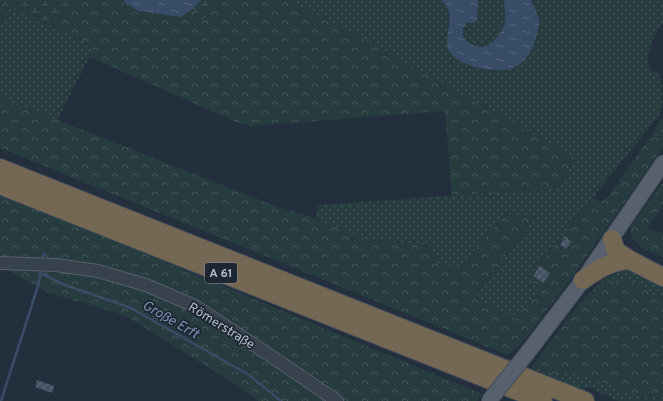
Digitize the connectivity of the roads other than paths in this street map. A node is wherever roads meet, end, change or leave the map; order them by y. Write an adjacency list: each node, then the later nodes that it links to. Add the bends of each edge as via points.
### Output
1 (663, 163): 4 (main road)
2 (0, 168): 13 (highway, A 61)
3 (0, 185): 12 (highway, A 61)
4 (612, 239): 5 (highway, via 616,251); 7 (highway); 9 (main road)
5 (630, 260): 8 (highway); 9 (highway, via 606,265)
6 (0, 263): 10 (street, Römerstraße, via 56,265 98,272 146,285 196,306)
7 (663, 263)
8 (663, 277)
9 (583, 280): 11 (main road, bridge)
10 (337, 401)
11 (490, 401)
12 (543, 401)
13 (585, 401)

